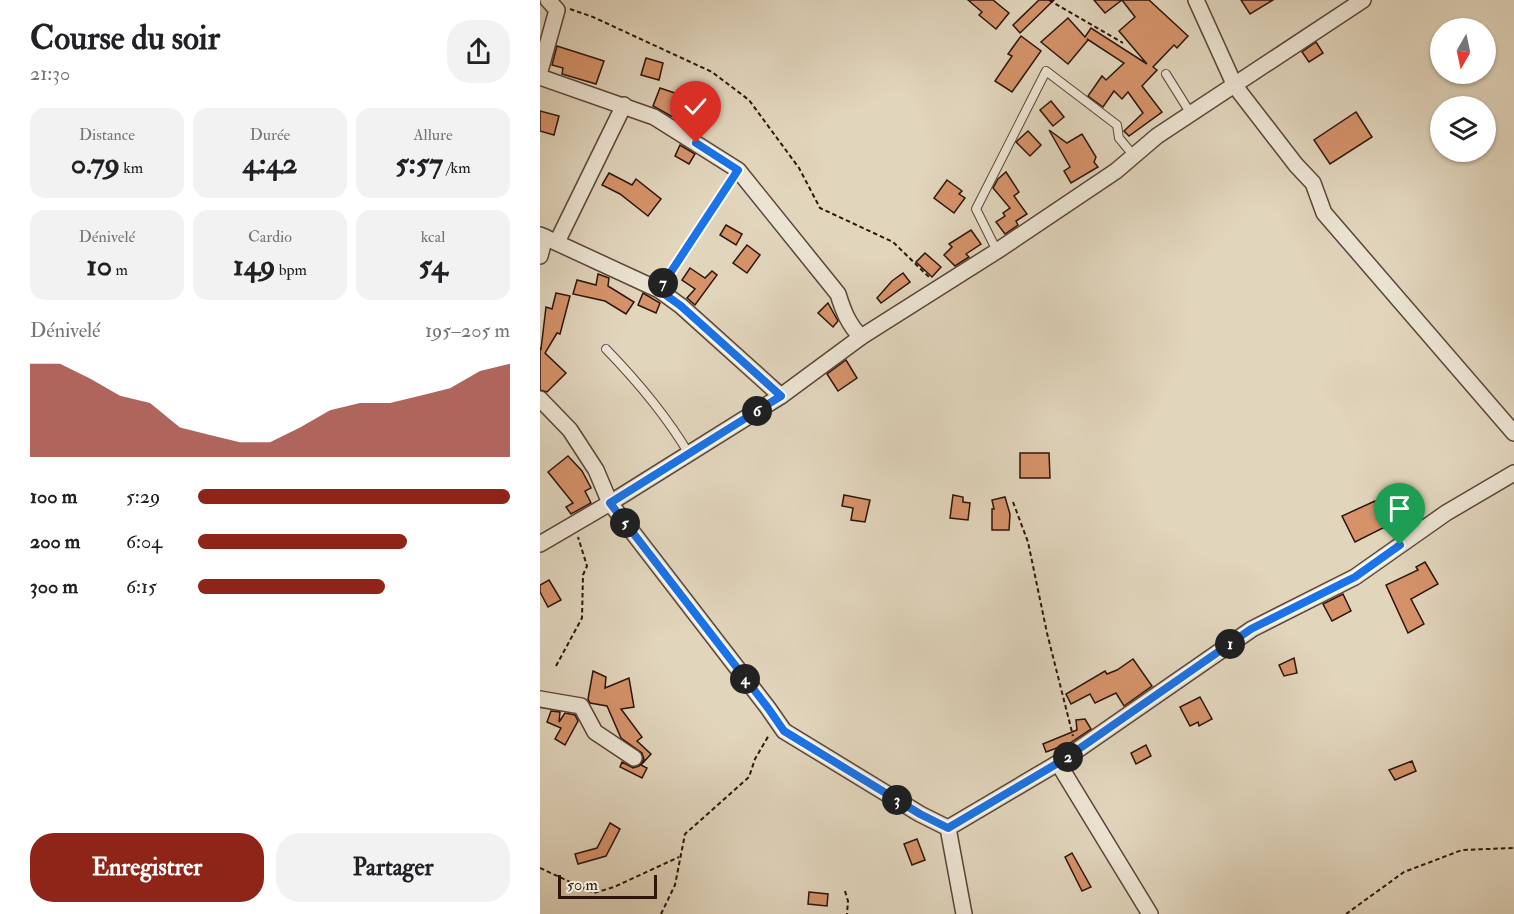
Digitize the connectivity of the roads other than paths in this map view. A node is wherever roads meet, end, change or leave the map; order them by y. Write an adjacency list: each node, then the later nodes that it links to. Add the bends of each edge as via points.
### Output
1 (1196, 0): 7 (street)
2 (1363, 0): 7 (street)
3 (554, 3): 4 (street, via 557,10)
4 (540, 71)
5 (1166, 74): 9 (lane)
6 (540, 77): 8 (street)
7 (1235, 86): 9 (street); 18 (street, via 1313,183 1324,213)
8 (624, 105): 11 (street); 14 (street, via 654,117 738,170 838,294 852,328)
9 (1191, 114): 10 (street)
10 (1134, 156): 12 (street); 12 (lane, via 1119,138 1117,125 1046,71 976,209)
11 (547, 238): 13 (street); 16 (street, via 659,290)
12 (997, 251): 14 (street)
13 (540, 256)
14 (861, 337): 16 (street)
15 (606, 349): 19 (lane, via 671,424)
16 (781, 396): 19 (street)
17 (540, 399): 21 (street, via 575,438 596,470)
18 (1514, 433)
19 (689, 454): 21 (street)
20 (1514, 473): 25 (street, via 1446,513 1355,577 1251,629)
21 (610, 503): 22 (street); 26 (street, via 784,731)
22 (540, 544)
23 (540, 699): 24 (street, via 581,706 595,732)
24 (634, 758)
25 (1058, 763): 26 (street); 28 (street)
26 (948, 828): 27 (street)
27 (964, 914)
28 (1150, 914)

